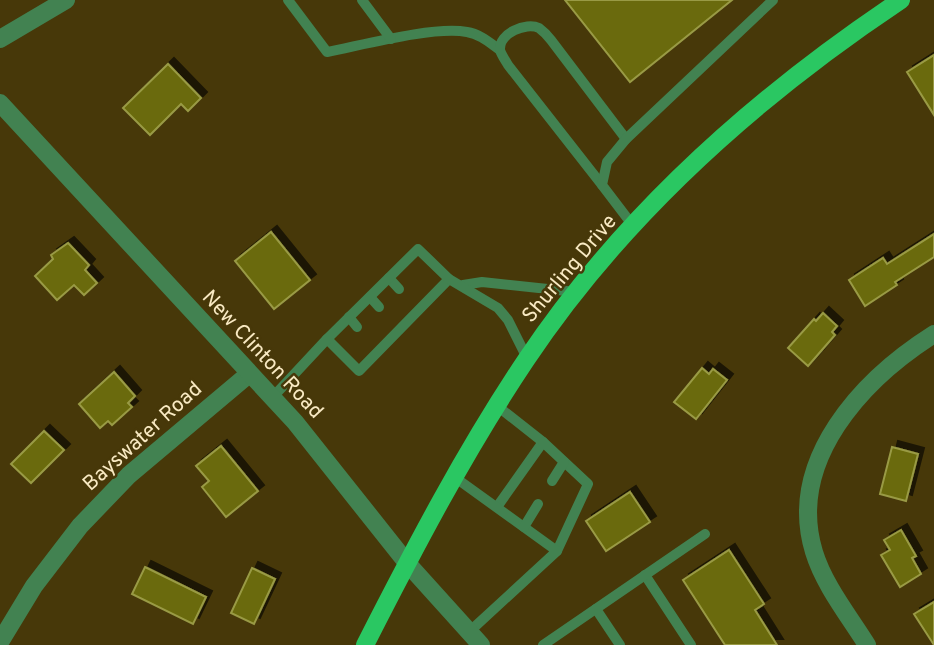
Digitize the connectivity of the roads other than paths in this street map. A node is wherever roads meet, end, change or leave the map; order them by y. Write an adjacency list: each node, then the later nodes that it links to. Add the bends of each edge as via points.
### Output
1 (66, 0): 6 (street)
2 (288, 0): 7 (lane, via 327,52)
3 (362, 0): 7 (lane)
4 (773, 0): 10 (lane)
5 (901, 0): 12 (main road, Shurling Drive, via 789,80 694,163)
6 (0, 39)
7 (391, 39): 8 (lane, via 467,32)
8 (500, 50): 10 (lane, via 506,35 519,28 540,29); 11 (lane)
9 (0, 103): 25 (street, New Clinton Road)
10 (626, 139): 11 (lane, via 607,162)
11 (602, 185): 12 (lane)
12 (634, 227): 17 (main road, Shurling Drive)
13 (389, 278): 14 (lane, via 418,249); 16 (lane); 18 (lane)
14 (449, 279): 15 (lane); 23 (lane, via 375,348 359,371)
15 (462, 285): 17 (lane, via 482,282); 24 (lane, via 498,308)
16 (399, 289)
17 (576, 292): 24 (main road, Shurling Drive)
18 (370, 297): 19 (lane); 20 (lane)
19 (379, 307)
20 (349, 317): 21 (lane); 23 (lane)
21 (357, 327)
22 (934, 334): 46 (street, via 866,387 827,442 811,484 808,529 815,555)
23 (327, 339): 26 (lane)
24 (527, 358): 27 (main road, Shurling Drive)
25 (249, 374): 26 (street, New Clinton Road); 41 (street, Bayswater Road, via 128,475 80,526 34,586)
26 (272, 398): 37 (street, New Clinton Road)
27 (496, 405): 28 (lane); 30 (main road, Shurling Drive)
28 (543, 442): 29 (lane); 33 (lane)
29 (564, 462): 31 (lane); 36 (lane, via 588,484)
30 (453, 476): 33 (lane); 37 (main road, Shurling Drive)
31 (552, 481)
32 (538, 504): 34 (lane)
33 (497, 508): 34 (lane)
34 (524, 527): 36 (lane)
35 (705, 534): 38 (lane)
36 (557, 551): 40 (lane)
37 (407, 564): 40 (street, New Clinton Road); 42 (main road, Shurling Drive)
38 (645, 575): 39 (lane); 45 (lane)
39 (596, 609): 43 (lane); 44 (lane)
40 (475, 638)
41 (0, 642)
42 (365, 645)
43 (543, 645)
44 (620, 645)
45 (691, 645)
46 (867, 645)

